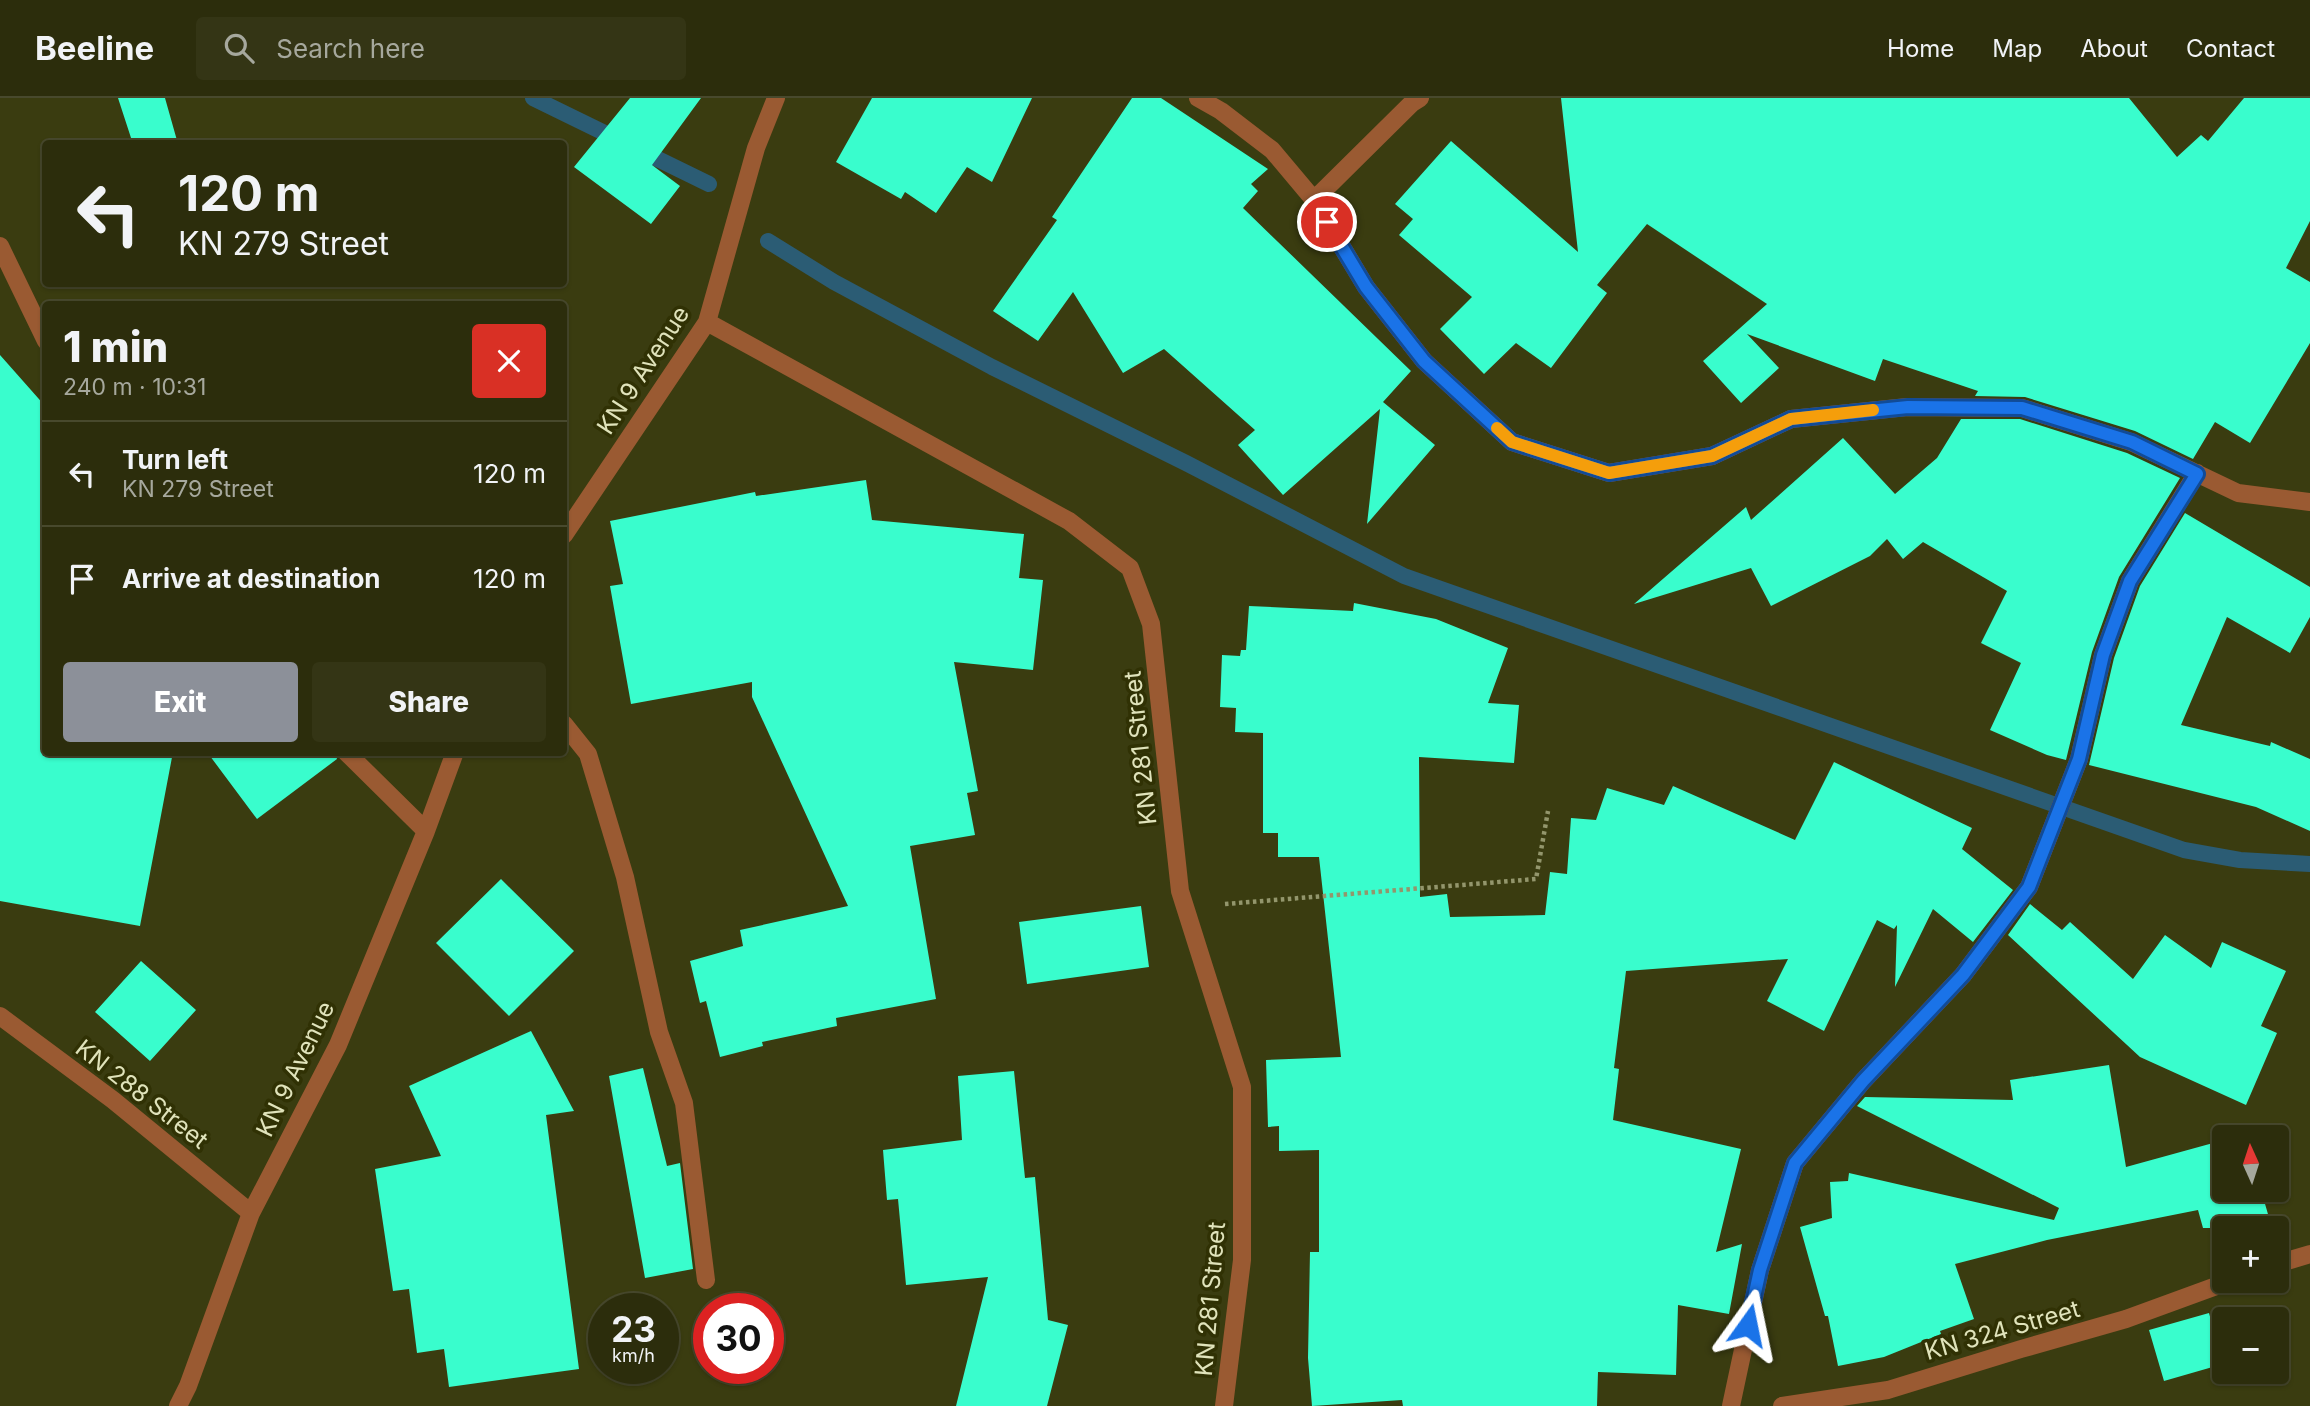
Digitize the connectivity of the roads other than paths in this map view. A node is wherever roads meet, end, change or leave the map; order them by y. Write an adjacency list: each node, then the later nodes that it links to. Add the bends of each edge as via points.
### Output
1 (776, 98): 6 (street, KN 9 Avenue, via 756,148)
2 (1198, 98): 4 (street, via 1272,150)
3 (1420, 98): 4 (street)
4 (1314, 201): 8 (street, via 1366,287 1433,370 1512,442 1609,473 1712,456 1791,419 1908,407 2022,408 2132,442)
5 (0, 246): 7 (street)
6 (707, 321): 10 (street, KN 9 Avenue); 22 (street, KN 281 Street, via 1069,521 1130,568 1151,624 1180,891 1242,1087 1242,1260)
7 (42, 333)
8 (2197, 474): 9 (street, via 2238,494); 23 (street, via 2130,581 2103,655 2079,759 2029,887 1963,975 1863,1081 1795,1163 1760,1270)
9 (2310, 502)
10 (567, 531)
11 (567, 728): 19 (street, via 588,754 625,877 659,1032 684,1103)
12 (350, 756): 14 (street)
13 (454, 756): 14 (street, KN 9 Avenue)
14 (426, 831): 16 (street, KN 9 Avenue, via 338,1045)
15 (0, 1016): 16 (street, KN 288 Street, via 113,1100)
16 (251, 1213): 21 (street, KN 9 Avenue)
17 (2310, 1254): 18 (street)
18 (2289, 1260)
19 (706, 1280)
20 (2212, 1288): 24 (street, KN 324 Street, via 2126,1319 1888,1390)
21 (178, 1406)
22 (1224, 1406)
23 (1731, 1406)
24 (1783, 1406)

